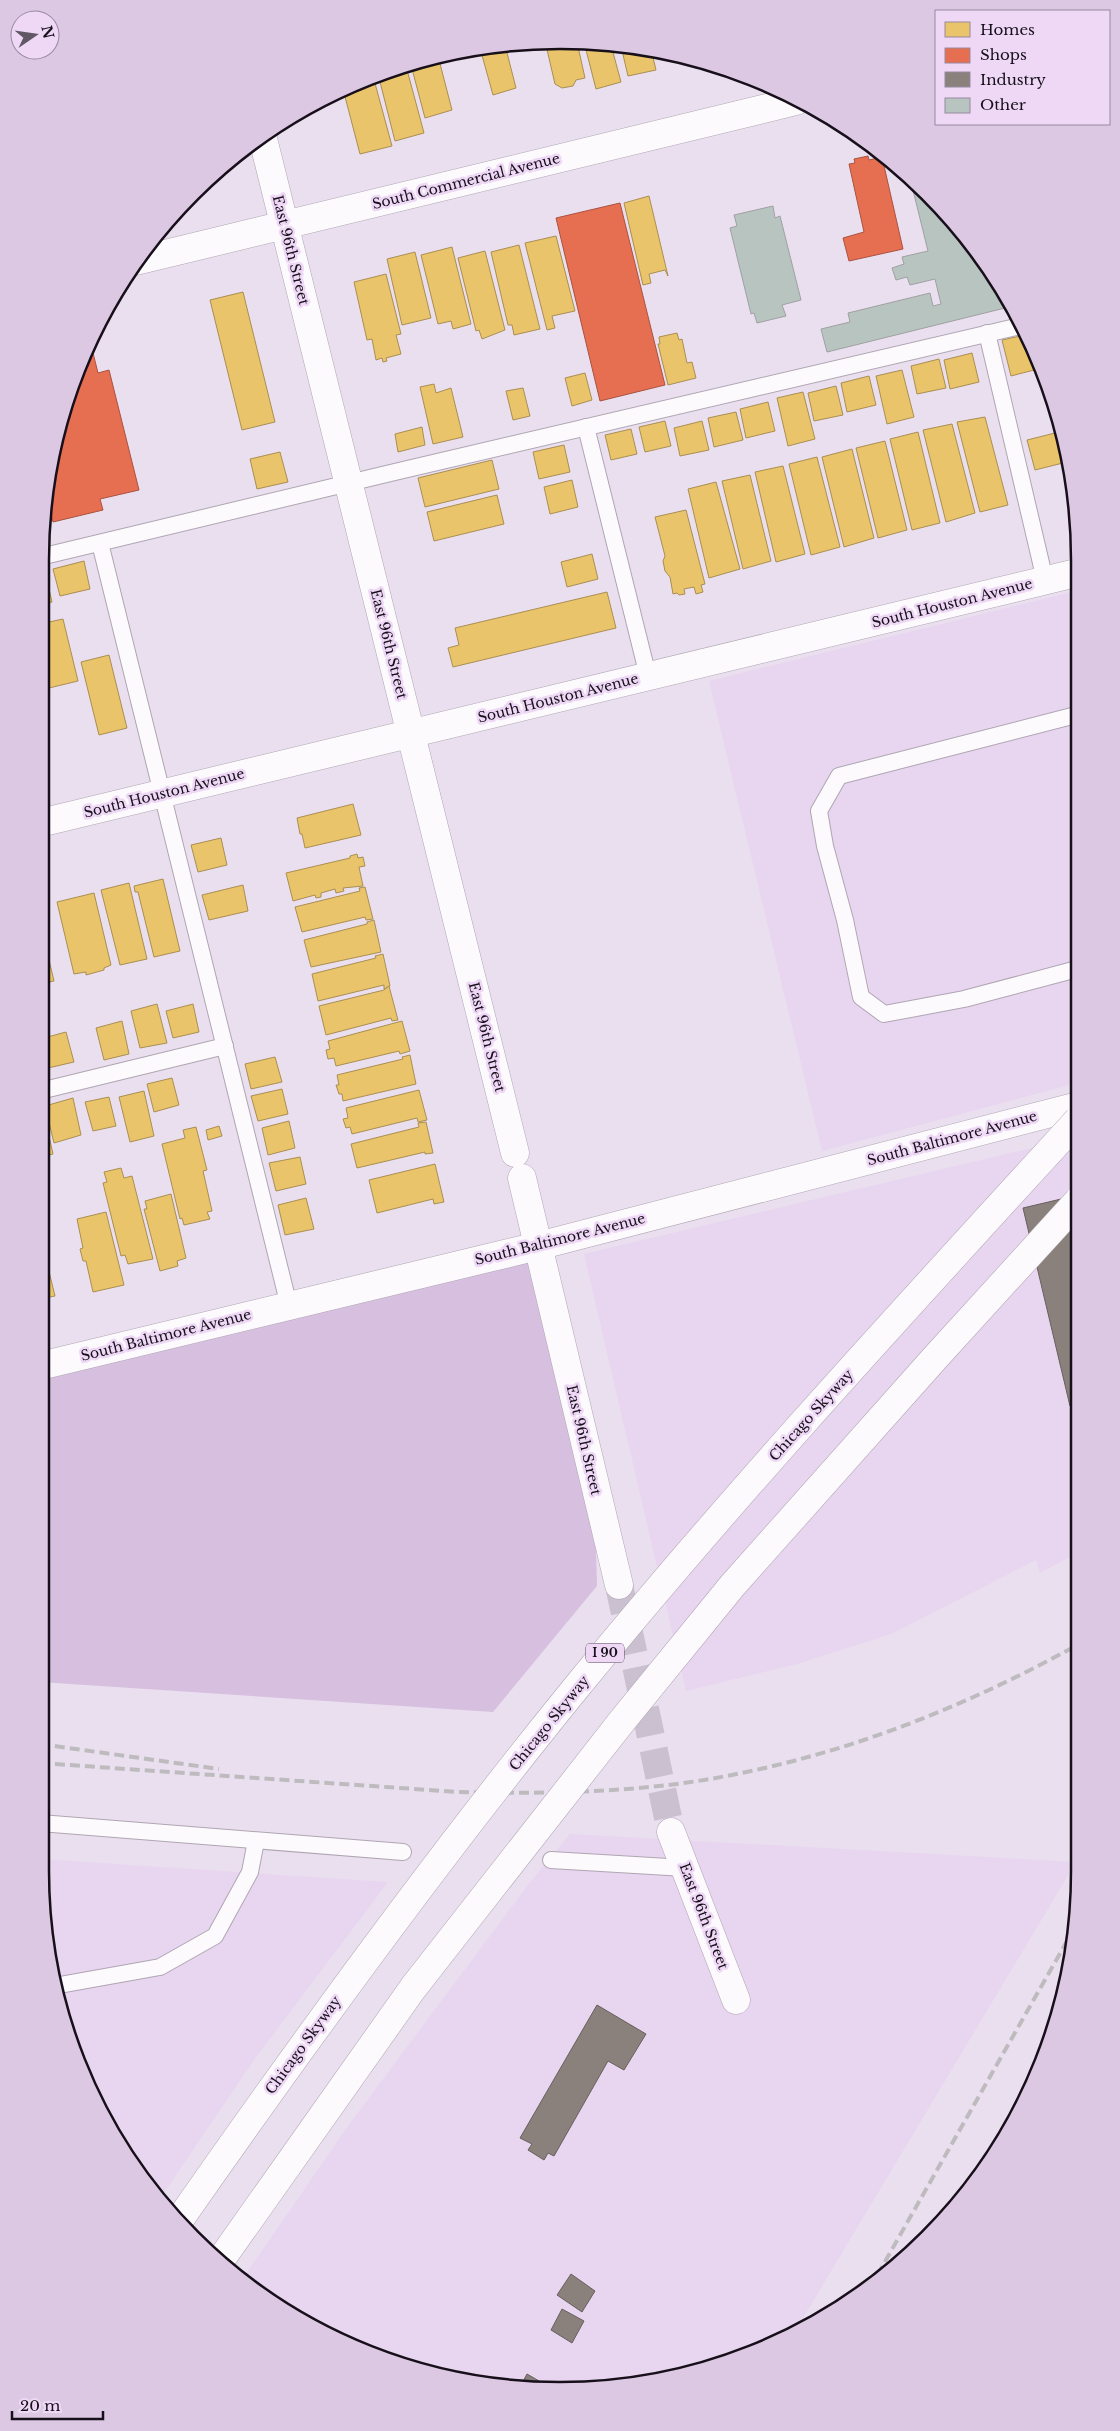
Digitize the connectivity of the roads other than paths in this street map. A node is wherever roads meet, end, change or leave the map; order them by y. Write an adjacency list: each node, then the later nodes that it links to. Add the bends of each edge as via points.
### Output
1 (789, 103): 3 (main road, South Commercial Avenue)
2 (264, 143): 3 (main road, East 96th Street)
3 (285, 225): 4 (main road, South Commercial Avenue); 8 (main road, East 96th Street)
4 (148, 258)
5 (1015, 327): 6 (lane)
6 (987, 333): 7 (lane); 12 (lane)
7 (586, 427): 8 (lane); 13 (lane)
8 (349, 482): 9 (lane); 15 (main road, East 96th Street)
9 (100, 543): 10 (lane); 16 (lane)
10 (49, 555)
11 (1071, 573): 12 (main road, South Houston Avenue)
12 (1045, 580): 13 (main road, South Houston Avenue)
13 (648, 676): 15 (main road, South Houston Avenue)
14 (1071, 715): 18 (lane, via 839,776 819,811 861,997 884,1014 964,999)
15 (411, 733): 16 (main road, South Houston Avenue); 24 (main road, East 96th Street)
16 (162, 793): 17 (main road, South Houston Avenue); 19 (lane)
17 (49, 821)
18 (1071, 971)
19 (225, 1046): 20 (lane); 25 (lane)
20 (49, 1089)
21 (1071, 1108): 24 (main road, South Baltimore Avenue)
22 (1071, 1128): 36 (main road, Chicago Skyway / I 90, bridge, via 697,1543 581,1682 370,1953)
23 (1071, 1209): 37 (main road, bridge, via 732,1586 622,1721 412,1988)
24 (538, 1246): 25 (main road, South Baltimore Avenue); 27 (main road, East 96th Street)
25 (289, 1306): 26 (main road, South Baltimore Avenue)
26 (49, 1364)
27 (619, 1585)
28 (49, 1824): 30 (lane)
29 (671, 1832): 33 (main road, East 96th Street)
30 (256, 1841): 31 (lane); 34 (lane, via 250,1872 215,1936 160,1967)
31 (403, 1852)
32 (551, 1860): 33 (lane)
33 (685, 1868): 35 (main road, East 96th Street)
34 (62, 1985)
35 (736, 2000)
36 (183, 2216)
37 (224, 2256)

